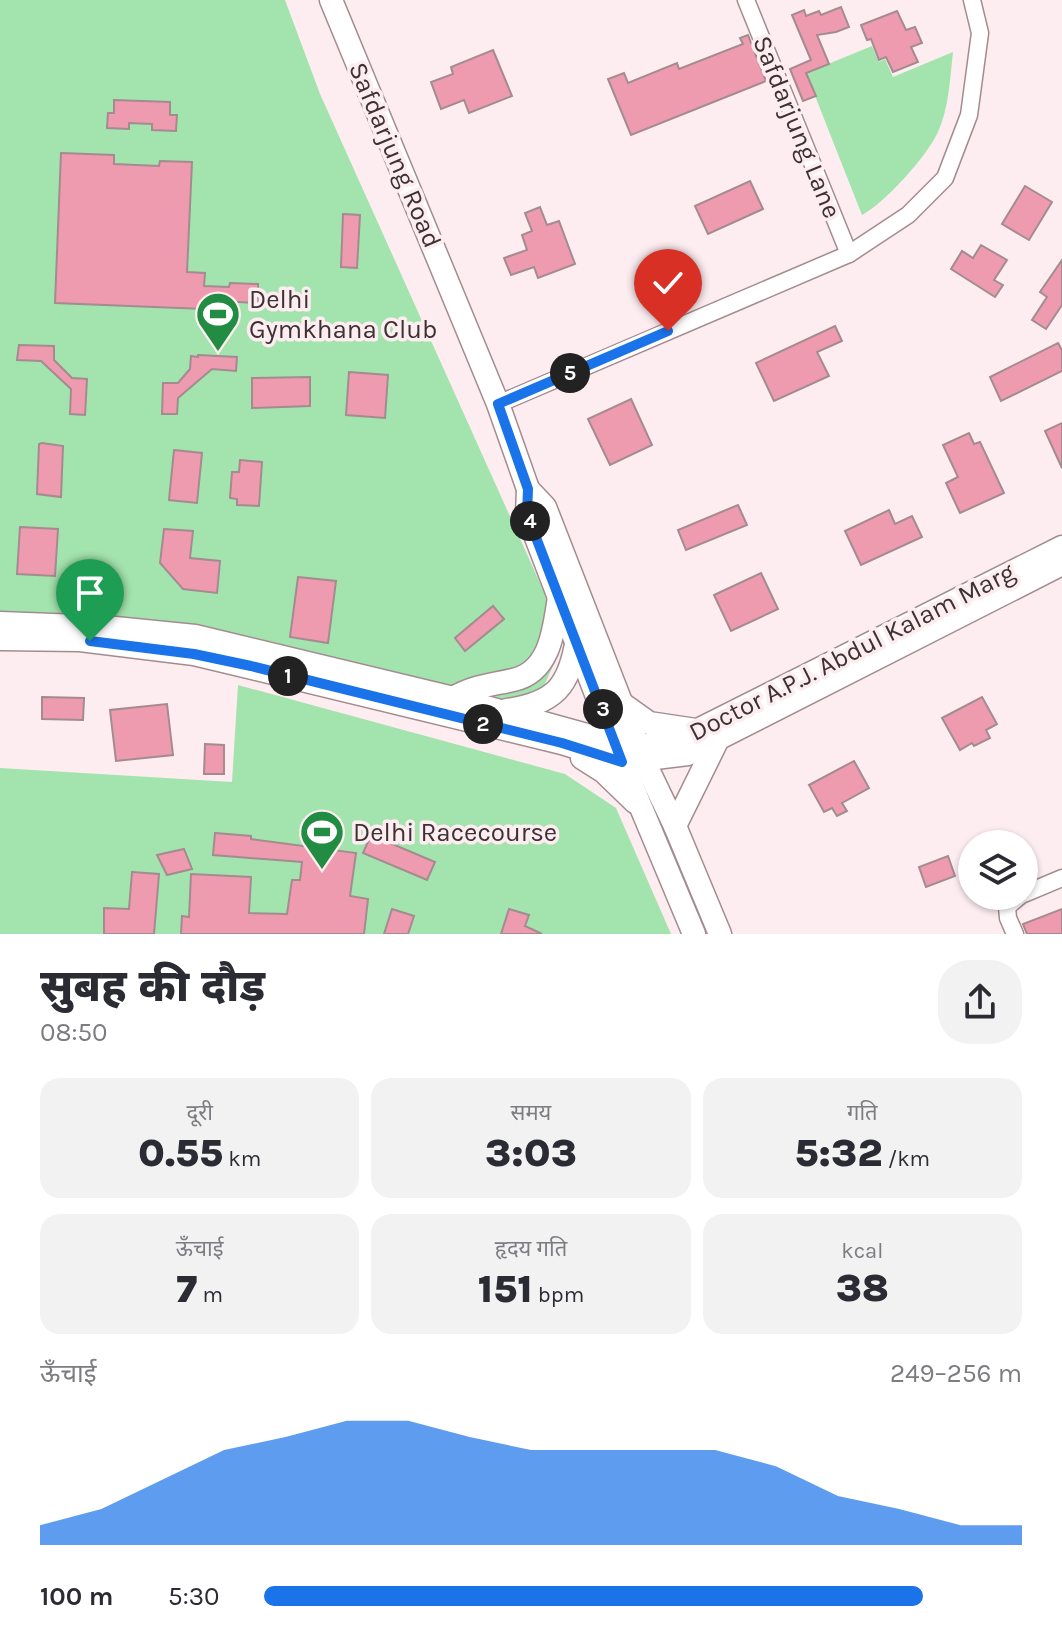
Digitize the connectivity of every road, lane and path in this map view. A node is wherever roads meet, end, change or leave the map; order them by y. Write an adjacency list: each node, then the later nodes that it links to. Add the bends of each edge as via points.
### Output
1 (746, 0): 4 (street, Safdarjung Lane)
2 (972, 0): 4 (street, Safdarjung Lane, via 980,33 977,71 969,115 945,178 908,215)
3 (338, 2): 5 (main road, Safdarjung Road)
4 (849, 254): 5 (street, Safdarjung Lane)
5 (498, 404): 6 (main road, Safdarjung Road)
6 (528, 489): 9 (main road, Safdarjung Road, via 527,514); 14 (main road, Safdarjung Road, via 545,507)
7 (1062, 547): 16 (main road, Doctor A.P.J. Abdul Kalam Marg)
8 (1062, 564): 16 (main road, Doctor A.P.J. Abdul Kalam Marg)
9 (559, 597): 12 (main road, Safdarjung Road); 13 (main road, via 552,639 532,672)
10 (0, 623): 13 (main road, via 195,636)
11 (0, 639): 18 (main road, via 80,640 194,654)
12 (577, 639): 15 (main road, via 559,689 547,700); 19 (main road, Safdarjung Road)
13 (453, 698): 15 (main road)
14 (621, 703): 17 (main road, via 649,723); 19 (main road, Safdarjung Road)
15 (497, 711): 19 (main road, via 595,735)
16 (743, 716): 17 (main road, Doctor A.P.J. Abdul Kalam Marg)
17 (708, 734): 19 (main road, Doctor A.P.J. Abdul Kalam Marg, via 688,754); 21 (main road)
18 (562, 743): 19 (main road); 20 (main road, via 604,772)
19 (630, 753): 20 (main road, Safdarjung Road); 21 (main road, Safdarjung Road)
20 (642, 809): 25 (main road, Safdarjung Road)
21 (675, 826): 26 (main road, Safdarjung Road)
22 (1062, 878): 23 (street)
23 (1038, 888)
24 (1007, 910): 27 (street)
25 (694, 934)
26 (720, 934)
27 (1015, 934)

